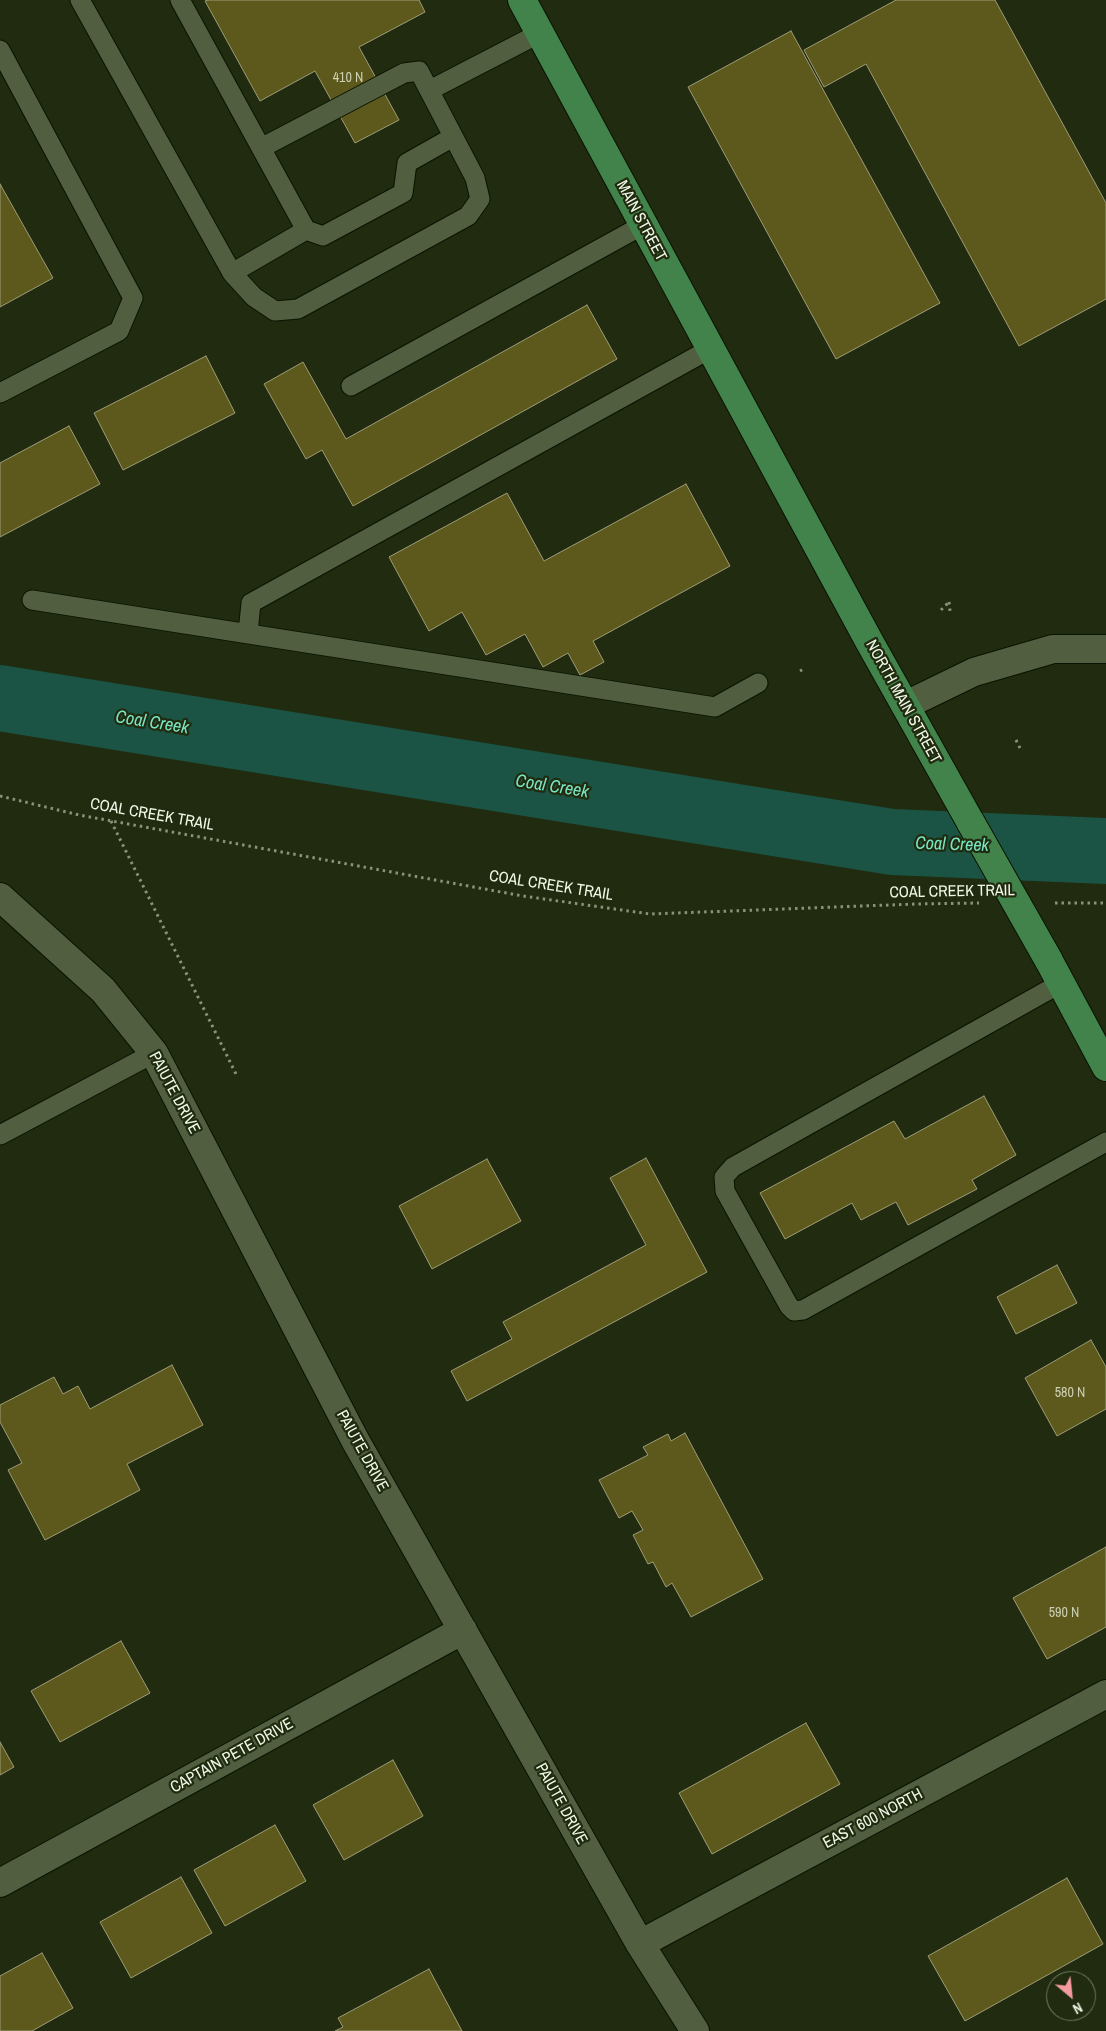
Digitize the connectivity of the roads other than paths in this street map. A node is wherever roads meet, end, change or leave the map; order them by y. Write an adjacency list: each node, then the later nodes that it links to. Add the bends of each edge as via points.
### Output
1 (80, 0): 11 (lane)
2 (180, 0): 8 (lane)
3 (522, 0): 4 (main road, MAIN STREET)
4 (540, 33): 6 (lane); 9 (main road, MAIN STREET)
5 (0, 50): 14 (lane, via 133,298 119,331)
6 (430, 90): 7 (lane); 8 (lane, via 419,71 404,73)
7 (453, 137): 10 (lane, via 407,163 403,193 323,236); 11 (lane, via 475,178 480,200 468,216 298,309 275,311 254,297)
8 (261, 148): 10 (lane)
9 (643, 225): 12 (main road, MAIN STREET); 13 (lane)
10 (306, 230): 11 (lane)
11 (232, 273)
12 (710, 349): 15 (main road, MAIN STREET); 17 (lane, via 251,603)
13 (351, 386)
14 (0, 393)
15 (761, 443): 20 (main road, NORTH MAIN STREET)
16 (32, 600): 17 (lane)
17 (248, 633): 19 (lane, via 715,707)
18 (1106, 648): 20 (street, via 1053,649 974,672)
19 (758, 683)
20 (906, 705): 22 (main road, NORTH MAIN STREET, bridge)
21 (0, 897): 23 (street, PAIUTE DRIVE, via 104,990)
22 (1061, 983): 24 (main road); 26 (lane, via 733,1167 724,1177 725,1191 789,1306 794,1311 803,1310)
23 (154, 1053): 25 (lane); 27 (street, PAIUTE DRIVE, via 355,1440)
24 (1106, 1067)
25 (0, 1135)
26 (1106, 1142)
27 (464, 1630): 29 (street, CAPTAIN PETE DRIVE); 30 (street, PAIUTE DRIVE)
28 (1106, 1694): 30 (street, EAST 600 NORTH)
29 (0, 1883)
30 (640, 1944): 31 (street, PAIUTE DRIVE)
31 (695, 2031)

